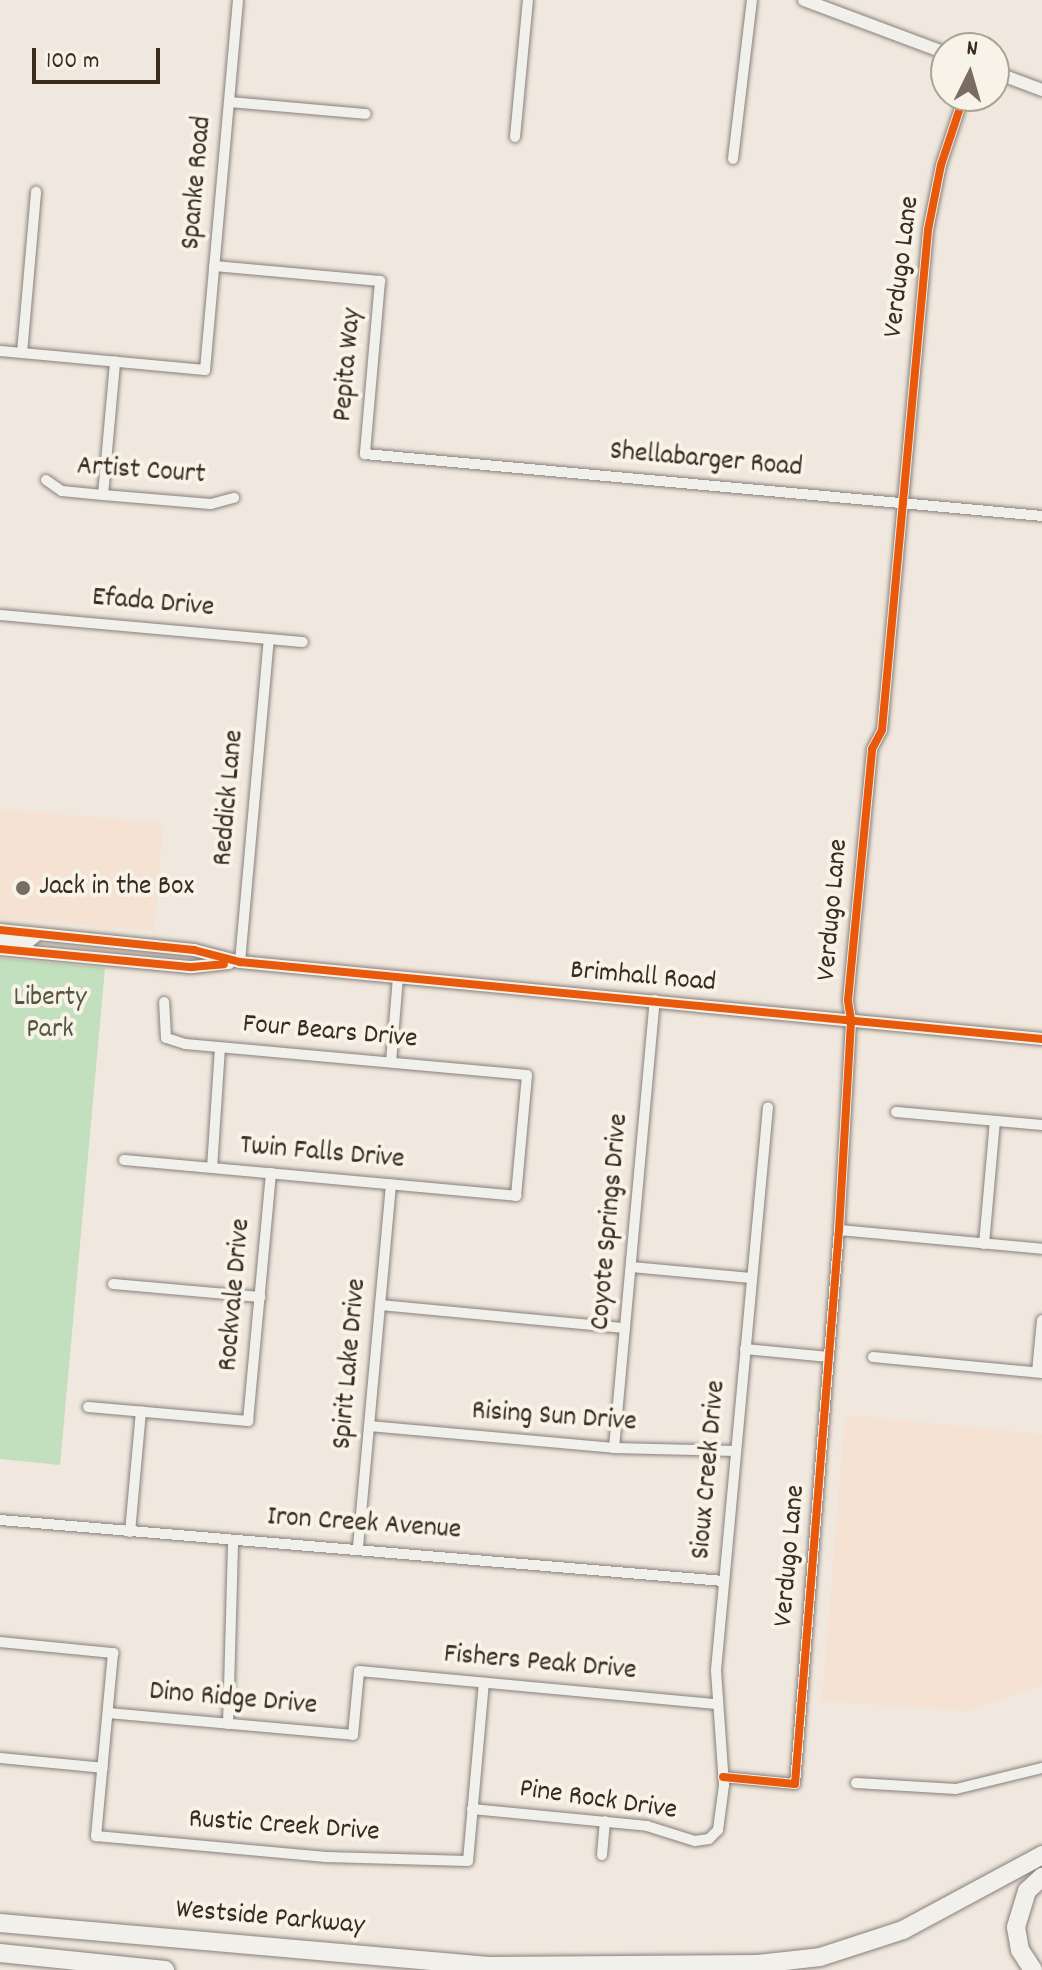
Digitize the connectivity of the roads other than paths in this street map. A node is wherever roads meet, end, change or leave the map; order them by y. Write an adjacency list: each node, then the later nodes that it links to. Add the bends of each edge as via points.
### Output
1 (238, 0): 8 (street, Spanke Road)
2 (528, 0): 11 (street)
3 (752, 0): 12 (street)
4 (804, 0): 5 (street)
5 (930, 47)
6 (1010, 78): 7 (street)
7 (1042, 90)
8 (229, 102): 10 (street); 14 (street, Spanke Road)
9 (959, 112): 22 (street, Verdugo Lane, via 928,230)
10 (365, 114)
11 (515, 137)
12 (733, 159)
13 (36, 192): 16 (street)
14 (214, 266): 17 (street, Spanke Road, via 205,370); 18 (street, Pepita Way, via 380,281)
15 (0, 351): 16 (street)
16 (22, 353): 17 (street)
17 (115, 362): 20 (street)
18 (365, 454): 22 (street, Shellabarger Road)
19 (46, 480): 20 (street, Artist Court, via 62,491)
20 (103, 495): 21 (street, Artist Court, via 211,504)
21 (234, 498)
22 (903, 504): 23 (street, Shellabarger Road); 37 (street, Verdugo Lane, via 882,730 872,749 848,1000)
23 (1042, 516)
24 (0, 615): 25 (street, Efada Drive)
25 (269, 639): 26 (street, Efada Drive); 33 (street, Reddick Lane)
26 (303, 642)
27 (0, 930): 28 (street, Brimhall Road)
28 (38, 934): 29 (street, via 27,943); 30 (street, Brimhall Road)
29 (0, 941)
30 (153, 946): 32 (street, via 139,951 85,948); 33 (street, Brimhall Road)
31 (0, 949): 32 (street, Brimhall Road)
32 (74, 956): 33 (street, Brimhall Road, via 192,967)
33 (240, 962): 34 (street, Brimhall Road)
34 (398, 977): 35 (street, Brimhall Road); 40 (street)
35 (655, 1000): 37 (street, Brimhall Road); 53 (street, Coyote Springs Drive)
36 (164, 1002): 39 (street, Four Bears Drive, via 166,1038)
37 (851, 1020): 38 (street, Brimhall Road); 50 (street, Verdugo Lane)
38 (1042, 1039)
39 (220, 1047): 40 (street, Four Bears Drive); 46 (street)
40 (391, 1062): 49 (street, Four Bears Drive, via 527,1075)
41 (768, 1107): 54 (street, Sioux Creek Drive)
42 (896, 1112): 43 (street)
43 (995, 1121): 44 (street); 51 (street)
44 (1042, 1125)
45 (124, 1160): 46 (street, Twin Falls Drive)
46 (212, 1168): 47 (street, Twin Falls Drive)
47 (271, 1173): 48 (street, Twin Falls Drive); 56 (street, Rockvale Drive)
48 (391, 1184): 49 (street, Twin Falls Drive); 57 (street, Spirit Lake Drive)
49 (516, 1196)
50 (839, 1230): 51 (street); 61 (street, Verdugo Lane)
51 (984, 1244): 52 (street)
52 (1042, 1249)
53 (631, 1267): 54 (street); 59 (street, Coyote Springs Drive)
54 (752, 1278): 60 (street, Sioux Creek Drive)
55 (113, 1284): 56 (street)
56 (260, 1297): 65 (street, Rockvale Drive, via 248,1421)
57 (380, 1305): 59 (street); 66 (street, Spirit Lake Drive)
58 (1042, 1320): 63 (street)
59 (625, 1328): 67 (street, Coyote Springs Drive)
60 (745, 1349): 61 (street); 68 (street, Sioux Creek Drive)
61 (829, 1357): 83 (street, Verdugo Lane, via 795,1784)
62 (873, 1357): 63 (street)
63 (1040, 1373)
64 (88, 1407): 65 (street)
65 (141, 1411): 70 (street)
66 (369, 1426): 67 (street, Rising Sun Drive); 72 (street, Spirit Lake Drive)
67 (614, 1448): 68 (street, Rising Sun Drive)
68 (736, 1451): 73 (street, Sioux Creek Drive)
69 (0, 1520): 70 (street, Iron Creek Avenue)
70 (130, 1532): 71 (street, Iron Creek Avenue)
71 (233, 1541): 72 (street, Iron Creek Avenue); 78 (street)
72 (358, 1547): 73 (street, Iron Creek Avenue)
73 (724, 1581): 76 (street, Sioux Creek Drive)
74 (0, 1642): 77 (street, via 113,1653)
75 (484, 1683): 76 (street, Fishers Peak Drive); 79 (street, Fishers Peak Drive, via 359,1671); 85 (street)
76 (716, 1704): 83 (street, Sioux Creek Drive)
77 (108, 1713): 78 (street, Dino Ridge Drive); 81 (street)
78 (228, 1724): 79 (street, Dino Ridge Drive)
79 (353, 1735)
80 (0, 1758): 81 (street)
81 (103, 1768): 85 (street, Rustic Creek Drive, via 96,1836 326,1857 468,1861)
82 (1042, 1768): 84 (street, via 956,1789)
83 (723, 1777): 87 (street, Sioux Creek Drive, via 721,1824)
84 (856, 1783)
85 (472, 1809): 86 (street, Pine Rock Drive)
86 (605, 1821): 87 (street, Pine Rock Drive, via 647,1826 695,1841); 88 (street)
87 (714, 1835)
88 (602, 1855)
89 (1042, 1855): 93 (highway, via 912,1926 820,1957 758,1964)
90 (1042, 1877): 96 (highway, via 1027,1891 1016,1927 1020,1950)
91 (0, 1923): 93 (highway, Westside Parkway)
92 (0, 1953): 94 (highway)
93 (489, 1966): 95 (highway, Westside Parkway)
94 (165, 1970)
95 (535, 1970)
96 (1033, 1970)

